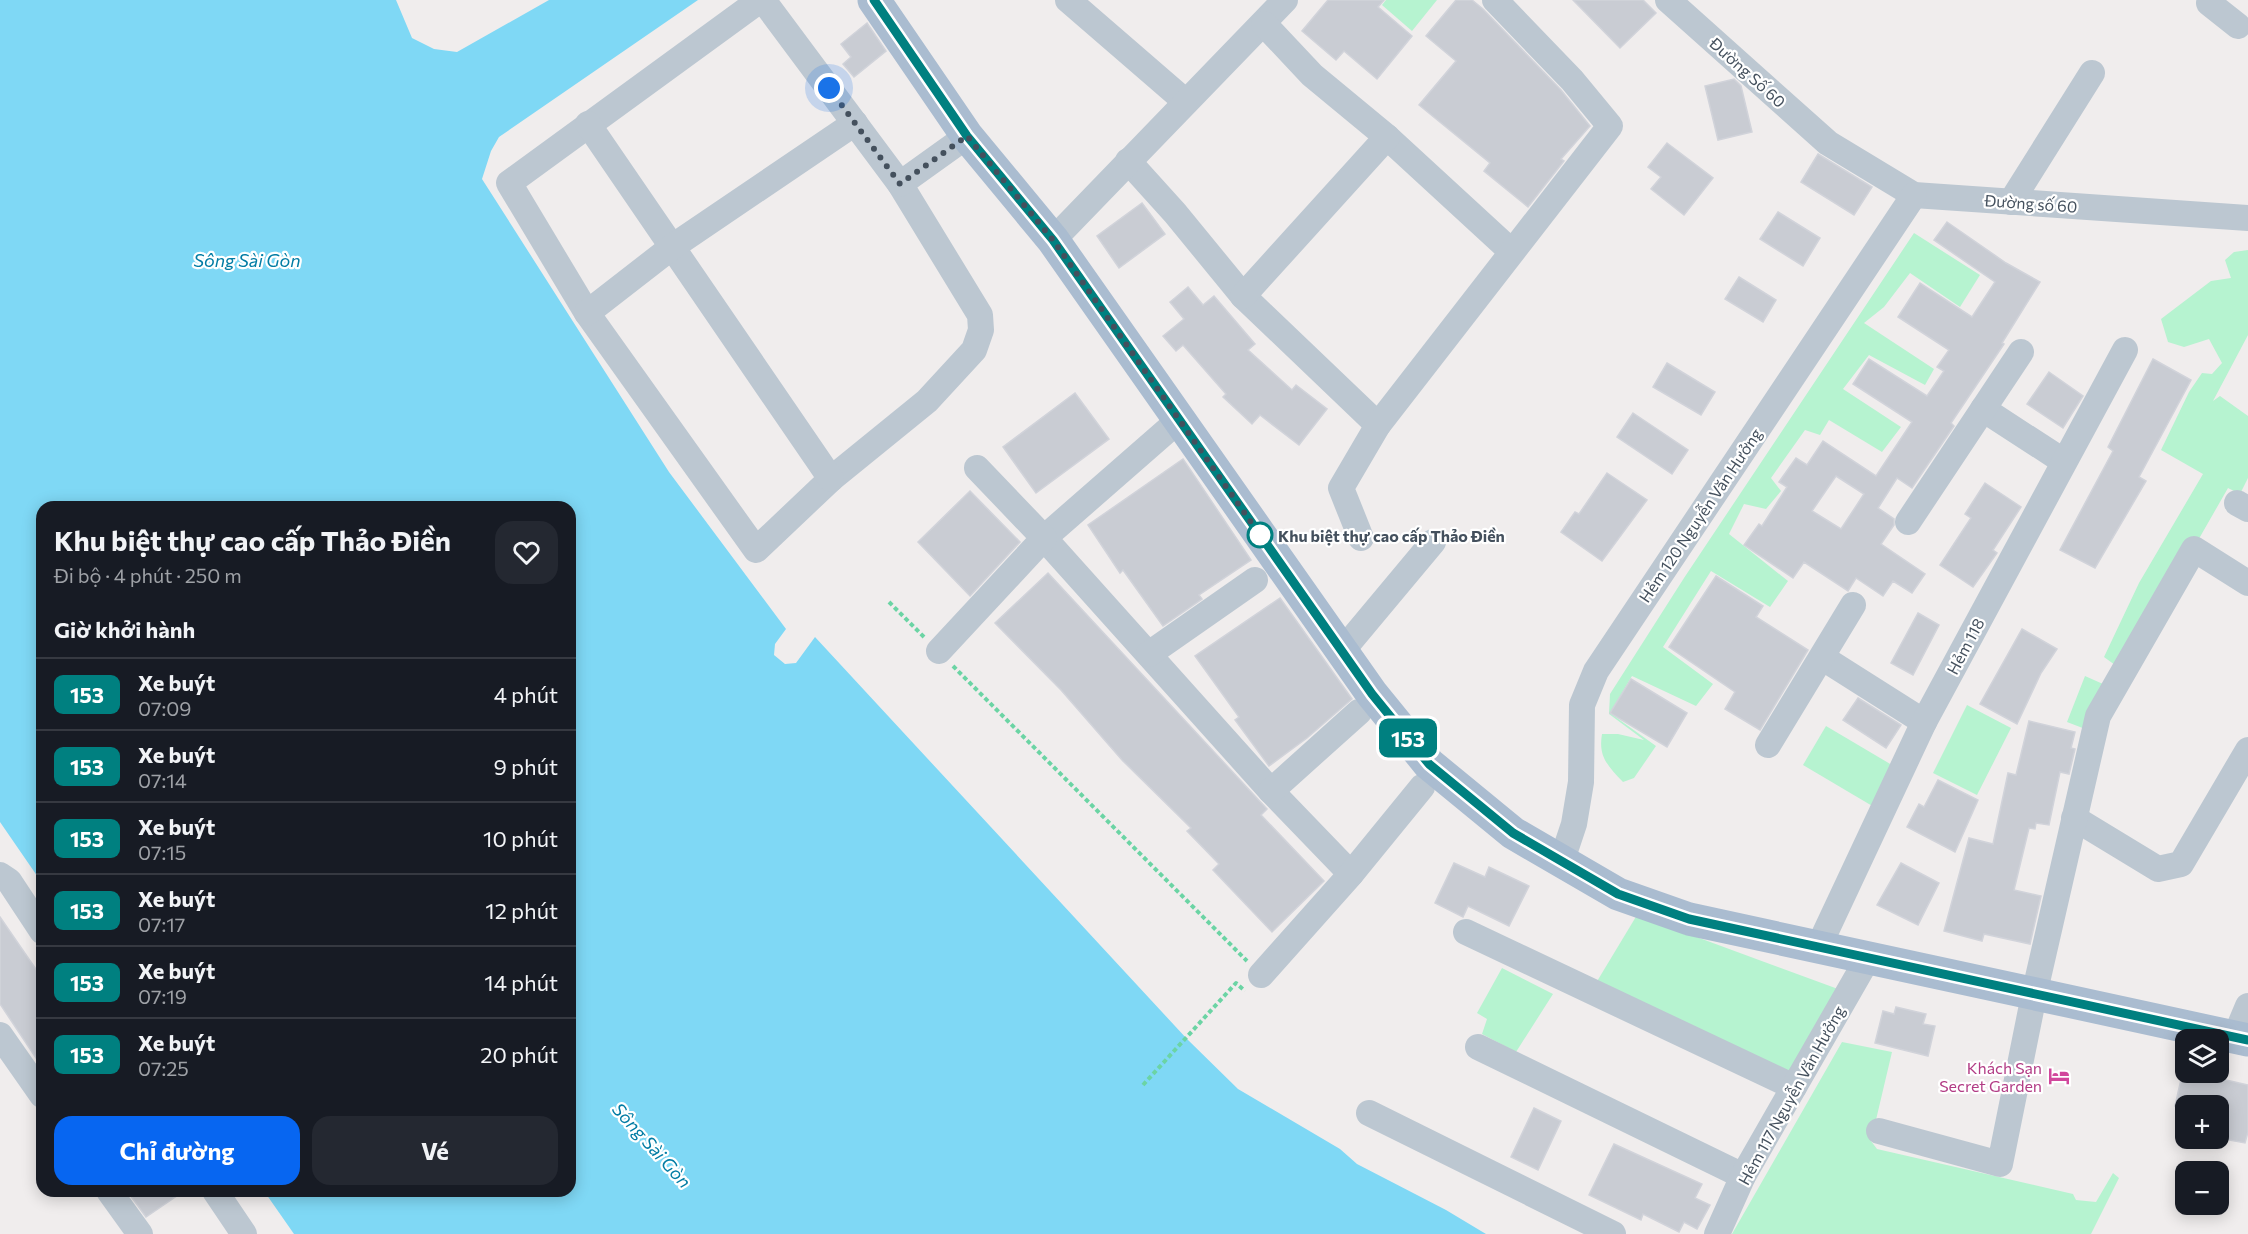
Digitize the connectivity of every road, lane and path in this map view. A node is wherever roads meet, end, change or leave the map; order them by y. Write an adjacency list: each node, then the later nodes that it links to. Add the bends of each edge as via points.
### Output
1 (762, 0): 12 (street); 13 (street)
2 (874, 0): 14 (main road)
3 (1068, 0): 11 (street)
4 (1285, 0): 8 (street)
5 (1495, 0): 24 (street, via 1610,126)
6 (1668, 0): 16 (street, Đường Số 60)
7 (2211, 0): 9 (street, via 2209,3)
8 (1264, 24): 11 (street); 15 (street, via 1312,75)
9 (2238, 26)
10 (2092, 73): 20 (street)
11 (1186, 102): 17 (street)
12 (855, 123): 18 (street); 23 (street)
13 (588, 124): 23 (street); 26 (street, via 508,183)
14 (967, 136): 18 (street); 22 (main road)
15 (1387, 137): 24 (street); 25 (street)
16 (1828, 143): 19 (street, Đường số 60)
17 (1128, 161): 22 (street); 25 (street)
18 (900, 184): 34 (street, via 980,315 981,330 974,350 927,401)
19 (1914, 195): 20 (street, Đường số 60); 54 (street, Hẻm 120 Nguyễn Văn Hưởng, via 1596,670 1581,705 1581,782 1574,824)
20 (2011, 202): 21 (street, Đường số 60)
21 (2248, 218)
22 (1053, 240): 30 (main road)
23 (672, 247): 26 (street); 34 (street)
24 (1511, 251): 31 (street)
25 (1243, 296): 31 (street)
26 (587, 313): 34 (street, via 756,550)
27 (2125, 350): 32 (street, Hẻm 118)
28 (2020, 352): 29 (street)
29 (1983, 409): 32 (street); 35 (street)
30 (1179, 420): 36 (street); 44 (main road)
31 (1377, 425): 37 (street, via 1341,488)
32 (2063, 461): 48 (street, Hẻm 118)
33 (977, 468): 36 (street)
34 (831, 478)
35 (1908, 522)
36 (1044, 538): 43 (street); 45 (street)
37 (1361, 538)
38 (1433, 542): 44 (street)
39 (1255, 580): 45 (street)
40 (2248, 583): 53 (street, via 2194,549 2098,716)
41 (889, 602): 43 (path)
42 (1853, 605): 46 (street)
43 (939, 651): 61 (path)
44 (1342, 651): 51 (main road)
45 (1149, 654): 52 (street)
46 (1823, 657): 48 (street); 49 (street)
47 (1359, 712): 52 (street)
48 (1924, 722): 59 (street, Hẻm 118)
49 (1767, 746)
50 (2248, 750): 53 (street, via 2181,864 2158,869)
51 (1426, 776): 54 (main road); 55 (street)
52 (1271, 791): 55 (street)
53 (2074, 818): 63 (street)
54 (1560, 863): 59 (main road, via 1618,894 1689,919)
55 (1351, 874): 61 (street)
56 (0, 875): 57 (street, via 9,881)
57 (36, 922)
58 (1466, 932): 70 (street)
59 (1818, 948): 60 (main road)
60 (1868, 958): 63 (main road); 70 (street, Hẻm 117 Nguyễn Văn Hưởng)
61 (1261, 975)
62 (1236, 983): 68 (path)
63 (2034, 995): 66 (main road); 72 (street, via 2000,1164)
64 (2248, 1006): 66 (street)
65 (0, 1035): 69 (street)
66 (2241, 1038)
67 (1478, 1047): 73 (street)
68 (1143, 1085)
69 (36, 1086)
70 (1794, 1087): 73 (street, Hẻm 117 Nguyễn Văn Hưởng)
71 (1369, 1113): 78 (street)
72 (1879, 1131)
73 (1743, 1176): 79 (street, Hẻm 117 Nguyễn Văn Hưởng)
74 (113, 1197): 76 (street)
75 (219, 1197): 77 (street)
76 (140, 1234)
77 (244, 1234)
78 (1613, 1234)
79 (1718, 1234)

